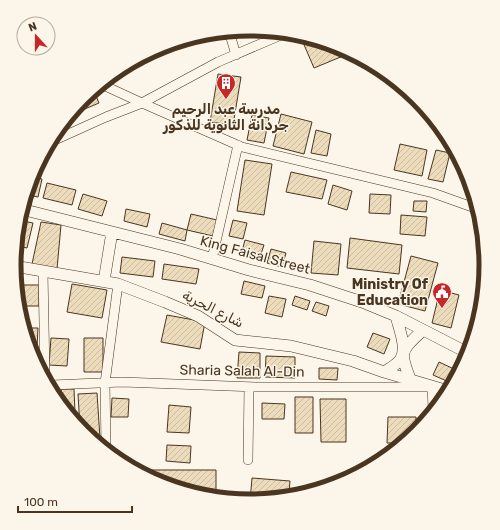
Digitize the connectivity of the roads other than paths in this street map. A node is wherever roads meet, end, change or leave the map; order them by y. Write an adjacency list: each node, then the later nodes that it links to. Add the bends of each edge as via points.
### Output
1 (231, 37): 3 (street)
2 (276, 37): 3 (street)
3 (236, 55): 5 (street)
4 (108, 86): 5 (street)
5 (142, 103): 6 (street); 7 (street)
6 (60, 138)
7 (238, 145): 8 (street, via 433,193); 11 (street)
8 (471, 207)
9 (28, 211): 10 (main road, King Faisal Street)
10 (112, 232): 11 (main road, King Faisal Street); 14 (main road)
11 (212, 259): 16 (main road, King Faisal Street, via 310,285)
12 (21, 267): 13 (main road, شارع الحرية)
13 (43, 272): 14 (main road, شارع الحرية); 20 (street)
14 (104, 281): 15 (main road, شارع الحرية)
15 (118, 284): 21 (main road, شارع الحرية, via 198,316 235,340 291,346 353,361); 23 (street)
16 (396, 316): 17 (main road, King Faisal Street); 19 (main road)
17 (423, 330): 18 (main road, King Faisal Street); 19 (main road, via 406,346)
18 (463, 350)
19 (403, 354): 21 (main road, via 399,361); 22 (main road)
20 (45, 366)
21 (384, 372): 22 (main road, شارع الحرية)
22 (411, 381): 26 (main road, شارع الحرية)
23 (105, 383): 24 (street, Sharia Salah Al-Din); 25 (street, Sharia Salah Al-Din); 29 (street)
24 (56, 385)
25 (250, 387): 26 (street, Sharia Salah Al-Din); 30 (street)
26 (432, 387): 27 (main road, شارع الحرية); 28 (street)
27 (442, 389)
28 (433, 403)
29 (106, 443)
30 (248, 460)

